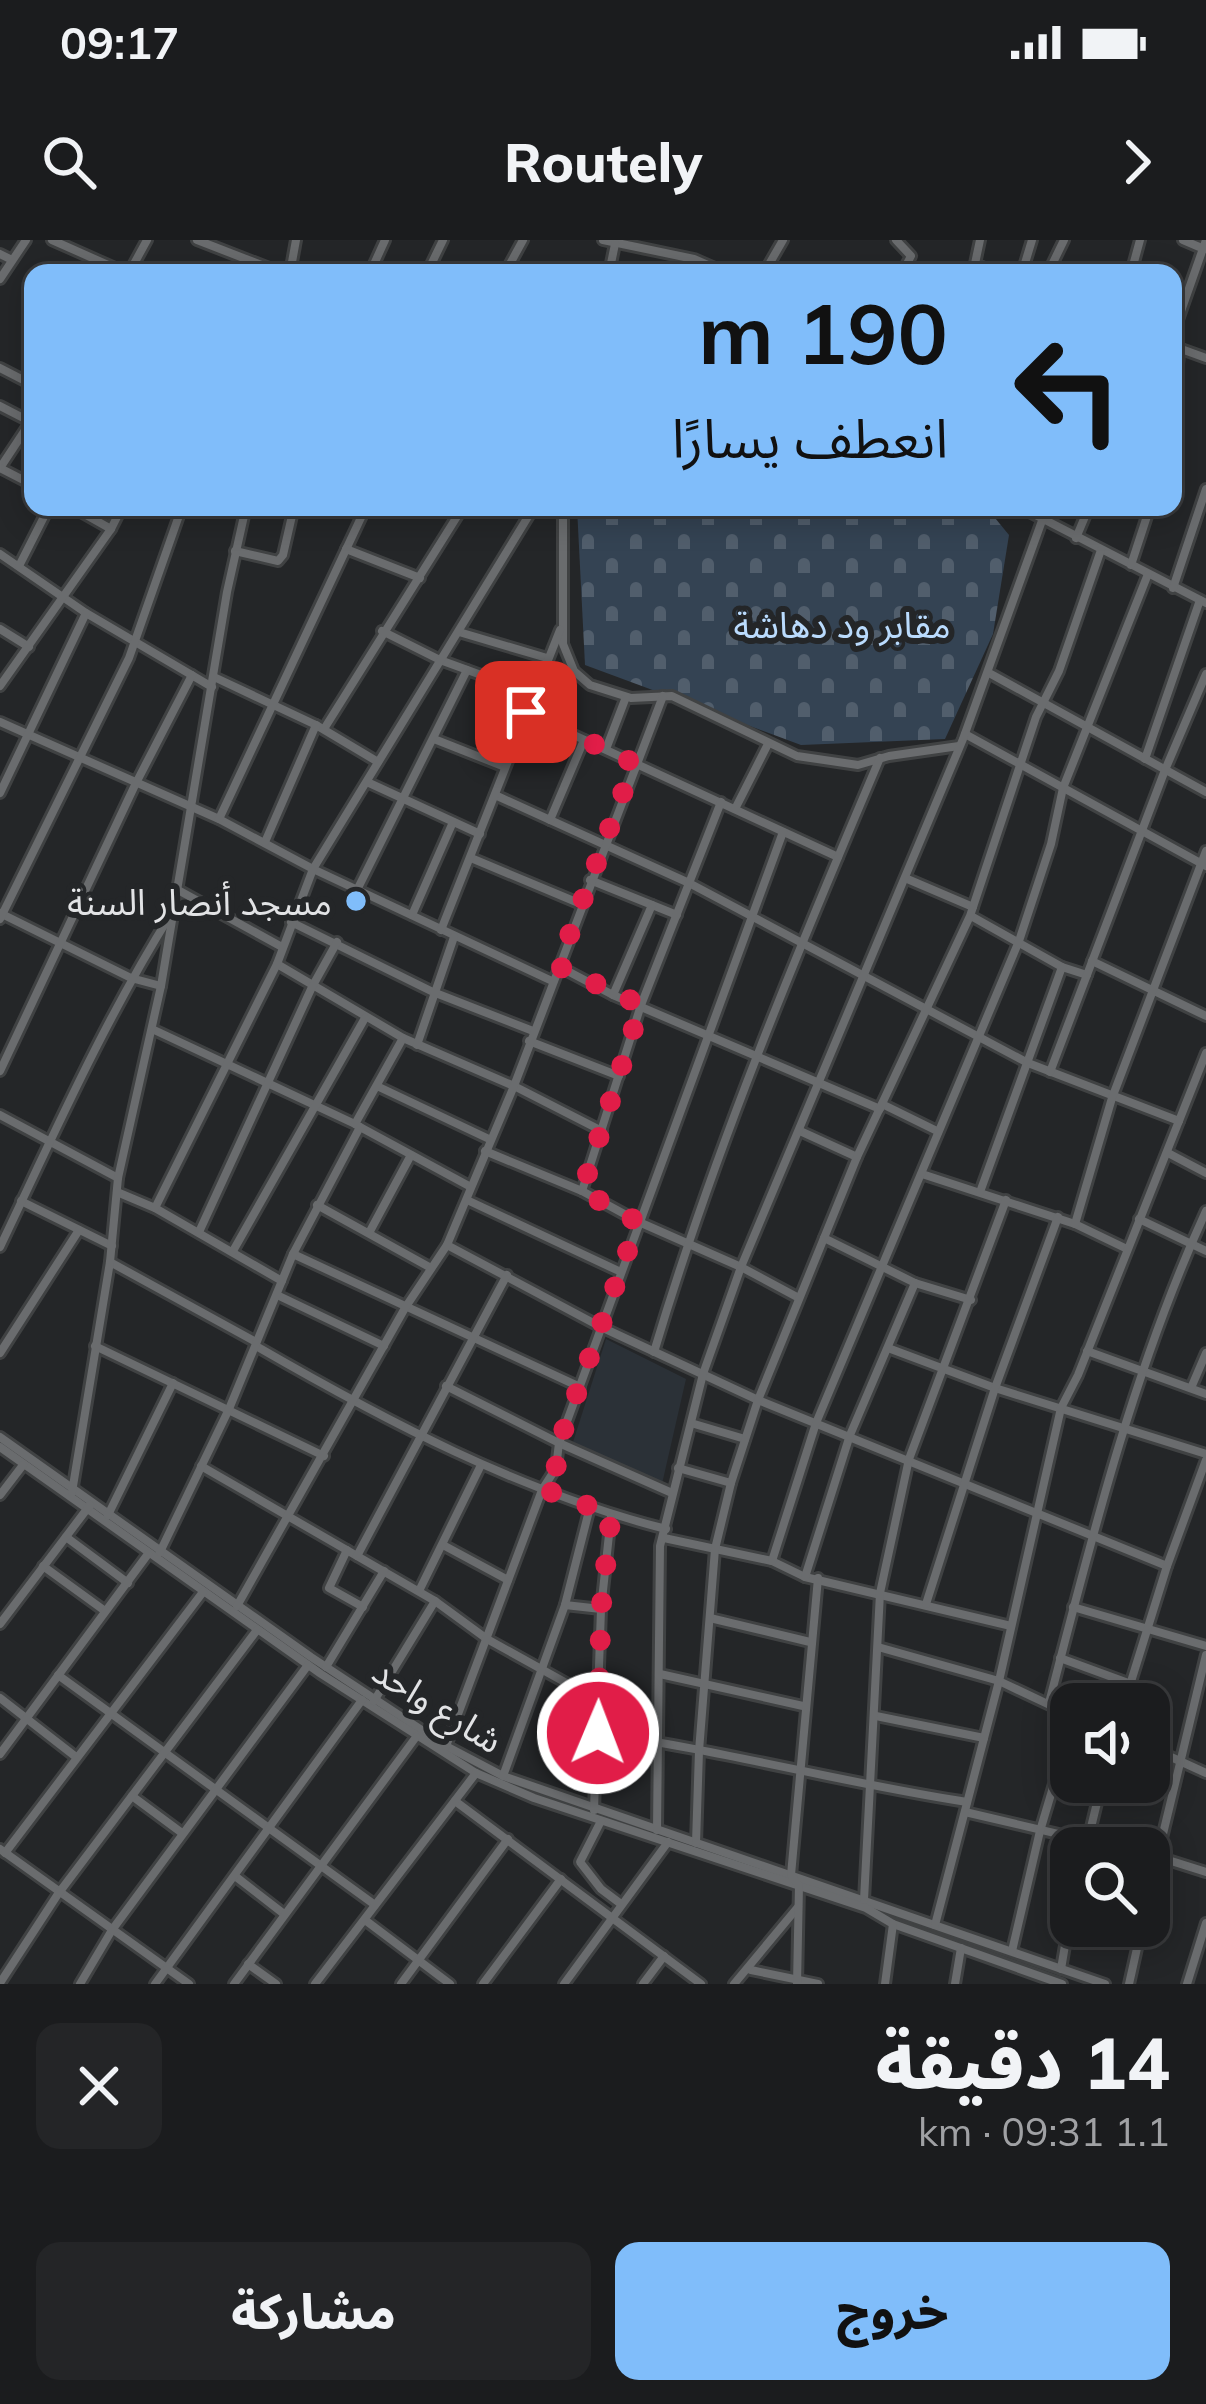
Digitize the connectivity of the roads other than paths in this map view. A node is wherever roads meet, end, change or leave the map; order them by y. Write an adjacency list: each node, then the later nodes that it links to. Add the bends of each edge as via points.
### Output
1 (26, 240): 15 (street)
2 (52, 240): 16 (street)
3 (197, 240): 11 (street)
4 (237, 240): 11 (street)
5 (603, 240): 9 (street)
6 (669, 240): 13 (street)
7 (896, 240): 21 (street, via 910,253)
8 (1183, 240): 10 (street)
9 (615, 244): 13 (street); 19 (street)
10 (1205, 246): 23 (street)
11 (231, 252): 14 (street)
12 (0, 254): 15 (street)
13 (664, 254): 20 (street)
14 (242, 258): 17 (street); 18 (street)
15 (12, 260): 22 (street)
16 (107, 264)
17 (240, 264)
18 (260, 264)
19 (611, 264)
20 (706, 264)
21 (906, 264)
22 (0, 279)
23 (1182, 309)
24 (24, 432): 25 (street)
25 (0, 468)
26 (1206, 489): 52 (street)
27 (44, 516): 49 (street)
28 (88, 516): 42 (street)
29 (118, 516): 42 (street)
30 (179, 516): 60 (street)
31 (244, 516): 45 (street)
32 (292, 516): 45 (street, via 278,560)
33 (362, 516): 44 (street)
34 (458, 516): 51 (street)
35 (528, 516): 59 (street)
36 (562, 516): 56 (street)
37 (1034, 516): 41 (street)
38 (1044, 516): 41 (street)
39 (1085, 516): 43 (street)
40 (1147, 516): 48 (street)
41 (1042, 521): 43 (street); 65 (street)
42 (111, 529): 53 (street)
43 (1076, 538): 46 (street)
44 (346, 549): 51 (street); 74 (street)
45 (235, 550): 68 (street)
46 (1101, 550): 48 (street); 73 (street)
47 (0, 554): 49 (street)
48 (1131, 565): 50 (street)
49 (19, 566): 53 (street)
50 (1148, 574): 52 (street); 77 (street)
51 (420, 578): 58 (street)
52 (1173, 588): 54 (street)
53 (63, 597): 55 (street); 61 (street)
54 (1203, 602): 88 (street)
55 (86, 613): 60 (street); 79 (street)
56 (561, 626): 62 (street); 72 (street, via 580,679)
57 (0, 629): 61 (street)
58 (382, 632): 63 (street); 78 (street)
59 (459, 632): 62 (street); 63 (street)
60 (134, 638): 67 (street); 87 (street)
61 (29, 647): 69 (street)
62 (547, 658): 70 (street)
63 (440, 660): 64 (street); 89 (street)
64 (467, 670): 70 (street); 81 (street)
65 (989, 673): 73 (street); 80 (street)
66 (1206, 674): 93 (street)
67 (192, 675): 68 (street); 95 (street)
68 (213, 682): 74 (street); 102 (street)
69 (0, 686)
70 (533, 694): 75 (street)
71 (663, 696): 72 (street); 83 (street); 90 (street)
72 (626, 697): 85 (street)
73 (1045, 700): 77 (street); 91 (street)
74 (272, 704): 78 (street); 104 (street)
75 (526, 712): 82 (street); 92 (street)
76 (0, 722): 79 (street)
77 (1087, 724): 88 (street); 96 (street)
78 (320, 727): 89 (street); 110 (street)
79 (27, 734): 87 (street); 97 (street)
80 (965, 734): 84 (street); 91 (street)
81 (433, 739): 92 (street); 100 (street)
82 (584, 740): 85 (street); 105 (street)
83 (768, 744): 86 (street, via 858,765); 103 (street)
84 (960, 746): 86 (street); 117 (street)
85 (606, 749): 90 (street)
86 (880, 758): 113 (street)
87 (78, 759): 95 (street); 126 (street)
88 (1145, 759): 93 (street)
89 (378, 762): 94 (street)
90 (634, 763): 101 (street); 111 (street)
91 (1020, 763): 96 (street); 125 (street)
92 (505, 767): 99 (street)
93 (1165, 770): 98 (street); 107 (street)
94 (367, 782): 100 (street); 116 (street)
95 (135, 785): 102 (street); 135 (street)
96 (1064, 788): 107 (street); 133 (street)
97 (0, 793)
98 (1206, 793)
99 (495, 795): 105 (street); 109 (street)
100 (403, 798): 106 (street); 120 (street)
101 (721, 802): 103 (street); 119 (street)
102 (191, 808): 104 (street); 121 (street)
103 (736, 809): 108 (street)
104 (219, 819): 110 (street)
105 (550, 820): 111 (street)
106 (453, 822): 109 (street); 127 (street)
107 (1143, 830): 115 (street); 138 (street)
108 (783, 832): 113 (street); 129 (street)
109 (480, 834): 114 (street)
110 (266, 842): 116 (street)
111 (604, 843): 118 (street); 119 (street)
112 (1206, 850): 115 (street)
113 (838, 857): 136 (street)
114 (471, 858): 122 (street); 131 (street)
115 (1203, 864): 148 (street)
116 (313, 869): 120 (street); 130 (street)
117 (905, 878): 125 (street); 143 (street)
118 (590, 880): 122 (street); 123 (street)
119 (689, 883): 128 (street); 129 (street)
120 (358, 888): 127 (street)
121 (178, 890): 124 (street); 137 (street)
122 (581, 904): 140 (street)
123 (652, 905): 128 (street); 150 (street)
124 (175, 908): 144 (street); 146 (street)
125 (972, 911): 133 (street); 152 (street)
126 (1, 915): 135 (street)
127 (412, 915): 131 (street)
128 (677, 915): 151 (street)
129 (753, 916): 136 (street); 156 (street)
130 (291, 922): 134 (street); 137 (street)
131 (441, 930): 132 (street)
132 (454, 937): 145 (street); 149 (street)
133 (1019, 941): 141 (street); 158 (street)
134 (337, 942): 147 (street); 149 (street)
135 (60, 944): 144 (street); 165 (street)
136 (801, 944): 143 (street); 161 (street)
137 (282, 946): 139 (street)
138 (1092, 961): 142 (street); 148 (street)
139 (277, 964): 147 (street); 164 (street)
140 (558, 966): 145 (street); 150 (street)
141 (1061, 967): 142 (street); 163 (street)
142 (1087, 975): 166 (street)
143 (862, 977): 152 (street); 168 (street)
144 (131, 978): 146 (street); 182 (street)
145 (552, 981): 157 (street)
146 (161, 986): 155 (street)
147 (312, 986): 154 (street); 169 (street)
148 (1151, 991): 153 (street); 172 (street)
149 (433, 992): 157 (street); 160 (street)
150 (613, 994): 151 (street)
151 (641, 1005): 156 (street); 167 (street)
152 (924, 1008): 158 (street); 174 (street)
153 (1206, 1016)
154 (364, 1018): 159 (street); 173 (street)
155 (152, 1029): 164 (street); 189 (street)
156 (706, 1035): 161 (street); 204 (street)
157 (531, 1036): 167 (street); 170 (street)
158 (977, 1037): 163 (street); 180 (street)
159 (403, 1038): 160 (street); 171 (street)
160 (417, 1045): 170 (street)
161 (756, 1053): 168 (street); 210 (street)
162 (1206, 1053): 176 (street)
163 (1028, 1063): 166 (street); 193 (street)
164 (226, 1064): 169 (street); 198 (street)
165 (0, 1071)
166 (1050, 1072): 172 (street)
167 (619, 1076): 178 (street)
168 (820, 1081): 174 (street); 179 (street)
169 (268, 1083): 173 (street); 207 (street)
170 (514, 1086): 178 (street); 181 (street)
171 (379, 1087): 177 (street); 181 (street)
172 (1112, 1098): 176 (street); 205 (street)
173 (317, 1103): 177 (street); 216 (street)
174 (881, 1106): 180 (street); 186 (street)
175 (0, 1115): 182 (street)
176 (1179, 1121): 184 (street)
177 (357, 1125): 185 (street); 197 (street)
178 (602, 1131): 191 (street)
179 (800, 1131): 186 (street); 220 (street)
180 (937, 1131): 188 (street)
181 (489, 1139): 183 (street)
182 (47, 1143): 189 (street); 196 (street)
183 (485, 1151): 190 (street); 191 (street)
184 (1168, 1154): 187 (street); 203 (street)
185 (411, 1155): 190 (street); 208 (street)
186 (856, 1156): 209 (street)
187 (1206, 1173)
188 (922, 1174): 193 (street); 222 (street)
189 (118, 1178): 192 (street)
190 (469, 1186): 194 (street)
191 (582, 1191): 204 (street)
192 (117, 1192): 198 (street); 213 (street)
193 (980, 1192): 195 (street)
194 (467, 1200): 212 (street); 223 (street)
195 (1006, 1200): 201 (street); 229 (street)
196 (21, 1201): 202 (street); 206 (street)
197 (316, 1204): 208 (street); 218 (street)
198 (154, 1208): 207 (street)
199 (0, 1211): 202 (street)
200 (1206, 1211): 211 (street)
201 (1058, 1217): 205 (street); 247 (street)
202 (14, 1219): 214 (street)
203 (1139, 1219): 211 (street); 215 (street)
204 (638, 1222): 210 (street); 223 (street)
205 (1075, 1224): 215 (street)
206 (79, 1230): 213 (street); 239 (street)
207 (199, 1232): 216 (street)
208 (369, 1233): 221 (street)
209 (824, 1238): 222 (street); 228 (street)
210 (687, 1242): 220 (street); 238 (street)
211 (1191, 1244): 217 (street); 242 (street)
212 (447, 1245): 221 (street); 224 (street)
213 (112, 1246): 219 (street)
214 (0, 1247)
215 (1126, 1248): 237 (street)
216 (233, 1251): 225 (street)
217 (1206, 1251)
218 (293, 1254): 225 (street); 230 (street)
219 (110, 1262): 233 (street); 234 (street)
220 (741, 1267): 228 (street); 243 (street)
221 (431, 1268): 230 (street)
222 (879, 1268): 226 (street); 255 (street)
223 (621, 1272): 231 (street)
224 (507, 1275): 231 (street); 232 (street)
225 (282, 1281): 227 (street)
226 (915, 1283): 229 (street); 236 (street)
227 (277, 1295): 233 (street); 235 (street)
228 (797, 1297): 250 (street)
229 (972, 1300): 241 (street)
230 (405, 1308): 232 (street); 235 (street)
231 (601, 1327): 238 (street); 246 (street)
232 (471, 1337): 245 (street); 246 (street)
233 (256, 1344): 251 (street); 253 (street)
234 (94, 1346): 244 (street); 274 (street)
235 (384, 1346): 251 (street)
236 (888, 1348): 241 (street); 258 (street)
237 (1087, 1351): 242 (street); 252 (street)
238 (654, 1352): 243 (street)
239 (0, 1353)
240 (1206, 1353): 248 (street)
241 (942, 1366): 247 (street); 265 (street)
242 (1143, 1370): 248 (street); 256 (street)
243 (704, 1373): 250 (street); 254 (street)
244 (173, 1383): 253 (street); 281 (street)
245 (446, 1386): 257 (street); 261 (street)
246 (580, 1387): 261 (street)
247 (995, 1388): 252 (street); 271 (street)
248 (1191, 1388): 249 (street)
249 (1206, 1394)
250 (758, 1400): 255 (street); 260 (street)
251 (352, 1402): 257 (street); 263 (street)
252 (1061, 1408): 256 (street); 278 (street)
253 (229, 1409): 263 (street); 268 (street)
254 (691, 1423): 260 (street); 269 (street)
255 (816, 1423): 258 (street); 291 (street)
256 (1126, 1427): 264 (street); 283 (street)
257 (422, 1435): 267 (street); 290 (street)
258 (850, 1435): 265 (street); 295 (street)
259 (0, 1437): 274 (street, شارع واحد)
260 (745, 1438): 270 (street)
261 (559, 1443): 272 (street); 273 (street)
262 (0, 1448): 266 (street, شارع واحد)
263 (325, 1456): 279 (street)
264 (1206, 1457): 293 (street)
265 (909, 1459): 271 (street); 301 (street)
266 (23, 1465): 274 (street, شارع واحد); 275 (street)
267 (481, 1465): 272 (street); 285 (street)
268 (201, 1466): 279 (street); 288 (street)
269 (678, 1468): 270 (street); 273 (street)
270 (731, 1483): 287 (street)
271 (963, 1486): 278 (street); 303 (street)
272 (542, 1490): 277 (street); 297 (street)
273 (672, 1493): 282 (street)
274 (72, 1494): 276 (street, شارع واحد)
275 (0, 1495)
276 (89, 1506): 281 (street, شارع واحد); 284 (street)
277 (590, 1508): 280 (street); 304 (street)
278 (1036, 1515): 283 (street); 314 (street)
279 (289, 1516): 286 (street); 305 (street)
280 (611, 1516): 282 (street); 308 (street)
281 (106, 1518): 288 (street, شارع واحد); 289 (street, شارع واحد)
282 (665, 1534): 287 (street); 325 (street)
283 (1091, 1536): 293 (street); 307 (street)
284 (66, 1537): 292 (street); 298 (street)
285 (443, 1546): 297 (street); 299 (street)
286 (347, 1550): 290 (street); 306 (street, via 329,1588)
287 (715, 1550): 291 (street); 312 (street)
288 (160, 1552): 305 (street, شارع واحد)
289 (148, 1554): 298 (street); 300 (street, شارع واحد)
290 (357, 1556): 294 (street)
291 (772, 1562): 295 (street)
292 (43, 1566): 309 (street); 310 (street)
293 (1167, 1566): 316 (street)
294 (384, 1571): 299 (street); 306 (street)
295 (805, 1577): 296 (street)
296 (818, 1578): 301 (street); 318 (street)
297 (508, 1580): 317 (street)
298 (128, 1583): 310 (street)
299 (419, 1591): 302 (street)
300 (202, 1592): 311 (street, شارع واحد); 336 (street)
301 (880, 1593): 303 (street); 319 (street)
302 (435, 1600): 317 (street); 333 (street)
303 (926, 1604): 314 (street)
304 (565, 1605): 308 (street); 324 (street)
305 (237, 1606): 311 (street, شارع واحد)
306 (363, 1607): 323 (street)
307 (1072, 1607): 316 (street); 321 (street)
308 (601, 1609): 332 (street)
309 (4, 1610): 313 (street)
310 (105, 1611): 326 (street)
311 (247, 1617): 315 (street, شارع واحد); 323 (street, شارع واحد)
312 (710, 1618): 318 (street); 328 (street)
313 (0, 1624)
314 (1011, 1626): 327 (street)
315 (257, 1630): 322 (street, شارع واحد); 344 (street)
316 (1147, 1630): 320 (street); 330 (street)
317 (487, 1639): 324 (street); 343 (street)
318 (810, 1642): 335 (street)
319 (878, 1647): 327 (street); 337 (street)
320 (1206, 1651): 349 (street)
321 (1060, 1658): 329 (street); 334 (street)
322 (308, 1665): 333 (street, شارع واحد); 354 (street)
323 (326, 1667): 333 (street, شارع واحد)
324 (543, 1667): 332 (street); 353 (street)
325 (660, 1674): 328 (street); 342 (street)
326 (58, 1675): 336 (street); 338 (street)
327 (999, 1681): 334 (street); 341 (street)
328 (704, 1683): 335 (street); 345 (street)
329 (1128, 1683)
330 (1131, 1683)
331 (0, 1698): 338 (street)
332 (597, 1700): 339 (street)
333 (368, 1701): 340 (street, شارع واحد); 343 (street, شارع واحد); 362 (street)
334 (1049, 1703)
335 (803, 1706): 350 (street)
336 (110, 1712): 344 (street); 348 (street)
337 (876, 1716): 341 (street); 355 (street)
338 (27, 1718): 346 (street); 348 (street)
339 (598, 1733): 342 (street); 360 (street)
340 (416, 1737): 351 (street, شارع واحد); 373 (street)
341 (985, 1738): 359 (street)
342 (659, 1742): 345 (street); 364 (street)
343 (446, 1746): 353 (street, شارع واحد)
344 (165, 1750): 354 (street); 356 (street)
345 (699, 1751): 350 (street); 370 (street)
346 (0, 1754)
347 (1170, 1756): 349 (street)
348 (76, 1757): 371 (street)
349 (1178, 1760): 352 (street); 363 (street)
350 (798, 1771): 355 (street); 376 (street)
351 (476, 1773): 358 (street); 360 (street, شارع واحد)
352 (1206, 1773)
353 (503, 1776): 360 (street, شارع واحد)
354 (217, 1787): 362 (street); 366 (street)
355 (871, 1788): 359 (street); 380 (street)
356 (132, 1796): 366 (street); 379 (street)
357 (1050, 1797): 365 (street)
358 (455, 1801): 368 (street); 381 (street)
359 (966, 1807): 365 (street); 389 (street)
360 (591, 1812): 361 (street, شارع واحد); 364 (street, شارع واحد)
361 (602, 1821): 369 (street, شارع واحد); 382 (street, via 580,1862)
362 (272, 1826): 373 (street); 375 (street)
363 (1160, 1827)
364 (657, 1830): 370 (street, شارع واحد)
365 (1040, 1831): 367 (street); 394 (street)
366 (182, 1833): 390 (street)
367 (1050, 1834)
368 (508, 1839): 377 (street); 396 (street)
369 (668, 1842): 378 (street, شارع واحد); 382 (street)
370 (696, 1844): 376 (street, شارع واحد)
371 (3, 1851): 379 (street)
372 (1170, 1860): 374 (street)
373 (321, 1865): 381 (street); 384 (street)
374 (1206, 1872)
375 (235, 1876): 384 (street); 399 (street)
376 (791, 1876): 378 (street); 380 (street, شارع واحد)
377 (561, 1879): 385 (street); 411 (street)
378 (799, 1886): 383 (street); 388 (street, شارع واحد)
379 (58, 1894): 390 (street); 402 (street)
380 (864, 1900): 389 (street, شارع واحد)
381 (375, 1905): 386 (street)
382 (622, 1905): 385 (street)
383 (798, 1907): 398 (street); 401 (street)
384 (284, 1914): 397 (street)
385 (613, 1918): 395 (street); 412 (street)
386 (364, 1920): 396 (street); 408 (street)
387 (1206, 1922): 423 (street)
388 (893, 1924): 393 (street, شارع واحد); 418 (street)
389 (935, 1925): 394 (street, شارع واحد)
390 (112, 1930): 399 (street); 403 (street)
391 (1064, 1947): 400 (street)
392 (1137, 1947): 422 (street)
393 (962, 1948): 419 (street); 420 (street, شارع واحد)
394 (1012, 1952): 400 (street, شارع واحد)
395 (664, 1956): 413 (street); 414 (street)
396 (419, 1960): 409 (street); 410 (street)
397 (248, 1964): 406 (street); 407 (street)
398 (752, 1966): 401 (street); 415 (street); 416 (street)
399 (167, 1968): 404 (street); 405 (street)
400 (1060, 1969): 421 (street, شارع واحد)
401 (797, 1982): 417 (street)
402 (0, 1983)
403 (80, 1984)
404 (155, 1984)
405 (189, 1984)
406 (234, 1984)
407 (277, 1984)
408 (315, 1984)
409 (401, 1984)
410 (450, 1984)
411 (483, 1984)
412 (565, 1984)
413 (643, 1984)
414 (701, 1984)
415 (734, 1984)
416 (749, 1984)
417 (818, 1984)
418 (885, 1984)
419 (955, 1984)
420 (1061, 1984)
421 (1105, 1984)
422 (1129, 1984)
423 (1187, 1984)

